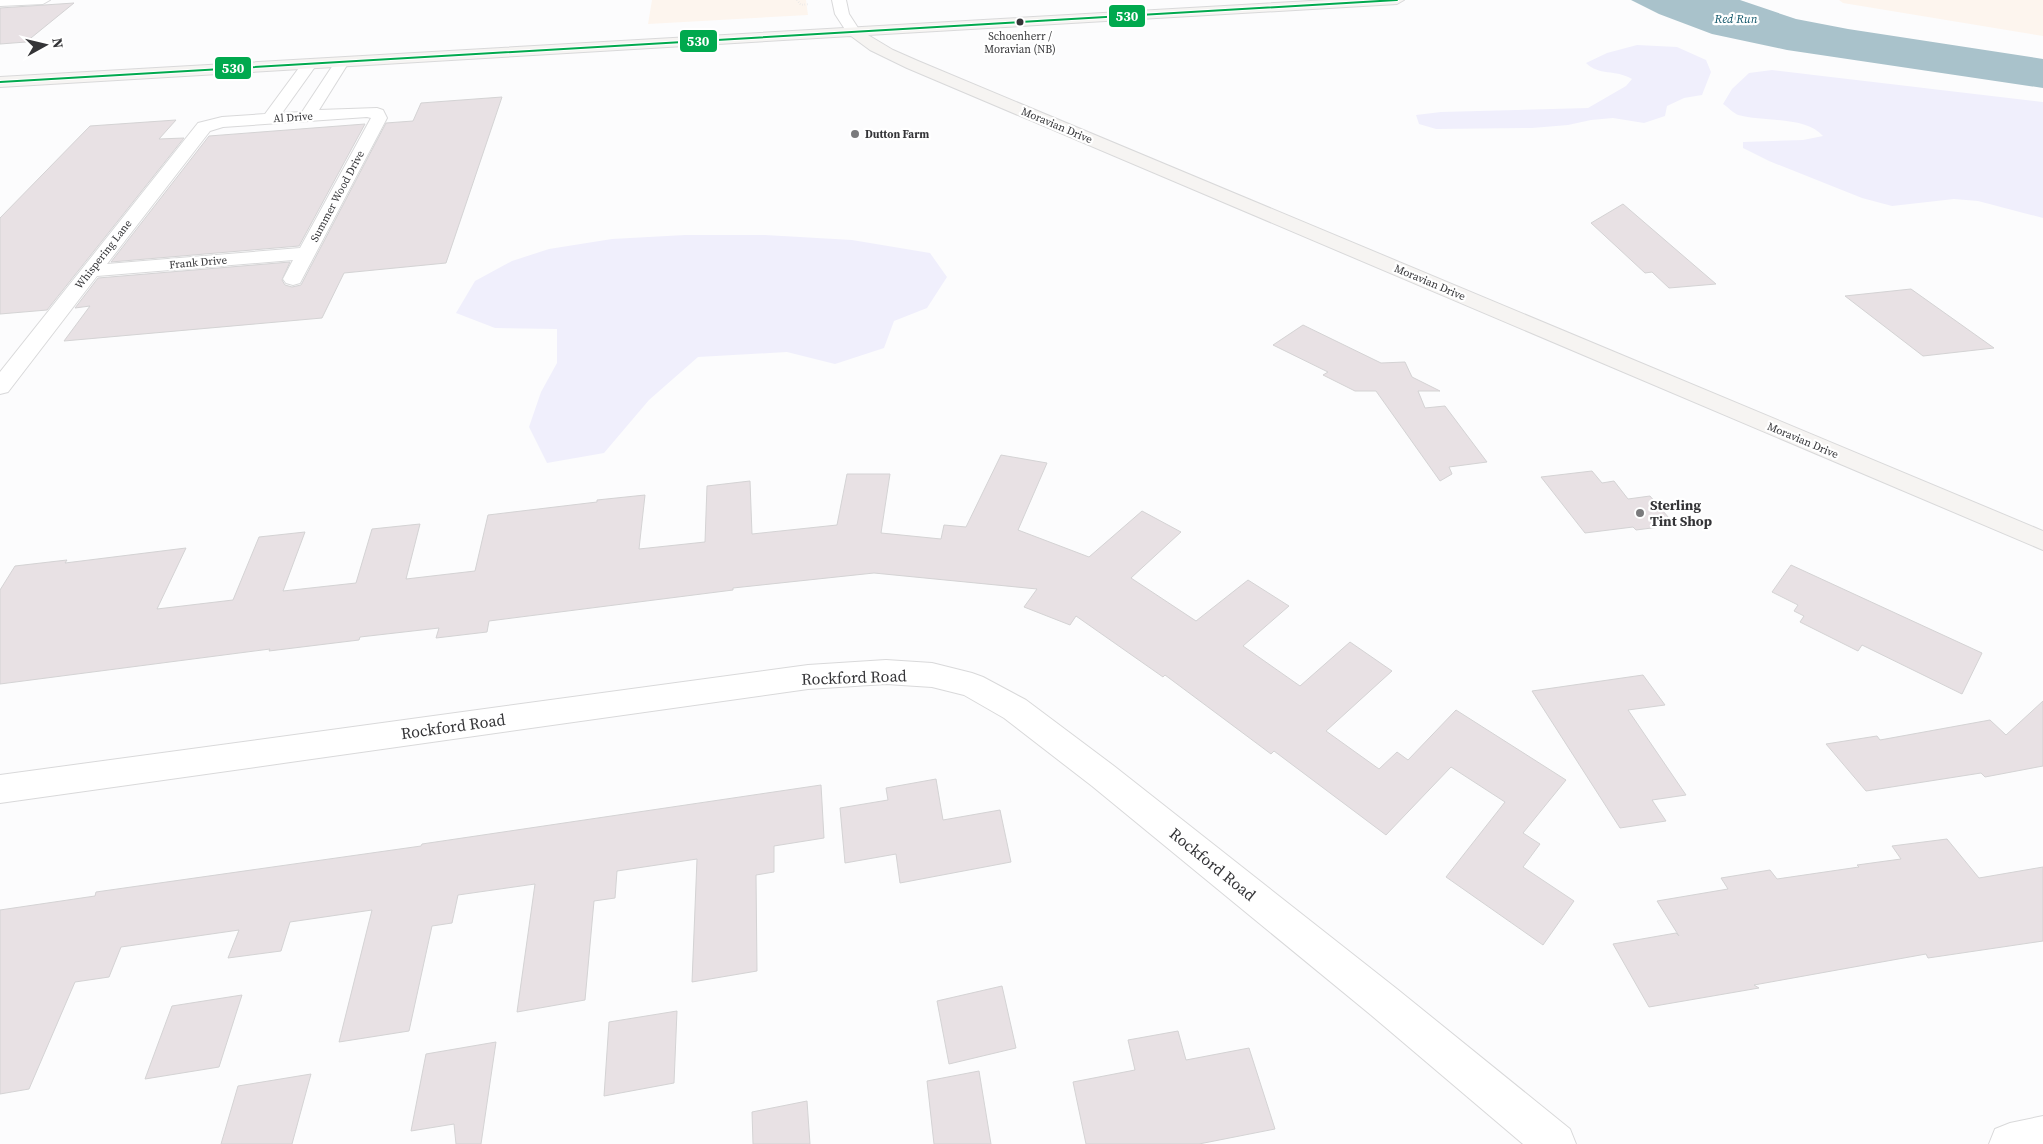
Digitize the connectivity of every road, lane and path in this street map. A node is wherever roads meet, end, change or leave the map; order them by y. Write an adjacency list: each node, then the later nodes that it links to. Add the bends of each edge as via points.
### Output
1 (43, 0): 5 (street)
2 (797, 0): 6 (path, via 801,5)
3 (839, 0): 7 (street, Moravian Drive, via 842,14)
4 (1397, 0): 7 (main road)
5 (0, 2)
6 (809, 4)
7 (853, 31): 8 (main road); 19 (main road, Moravian Drive, via 870,45 903,61)
8 (342, 62): 9 (main road); 12 (street)
9 (309, 64): 10 (main road); 13 (street)
10 (0, 82)
11 (377, 113): 12 (street, Al Drive); 15 (street, Summer Wood Drive, via 379,118)
12 (307, 116): 13 (street, Al Drive)
13 (270, 118): 14 (street, Al Drive)
14 (209, 124): 16 (street, Whispering Lane, via 200,129)
15 (307, 253): 16 (street, Frank Drive); 17 (street, Summer Wood Drive)
16 (90, 271): 18 (street, Whispering Lane)
17 (293, 279)
18 (0, 387)
19 (2043, 541)
20 (0, 789): 22 (street, Rockford Road, via 808,677 886,672 932,675 972,685 1015,709 1384,1002)
21 (2043, 1137): 23 (street)
22 (1555, 1144)
23 (2010, 1144)

